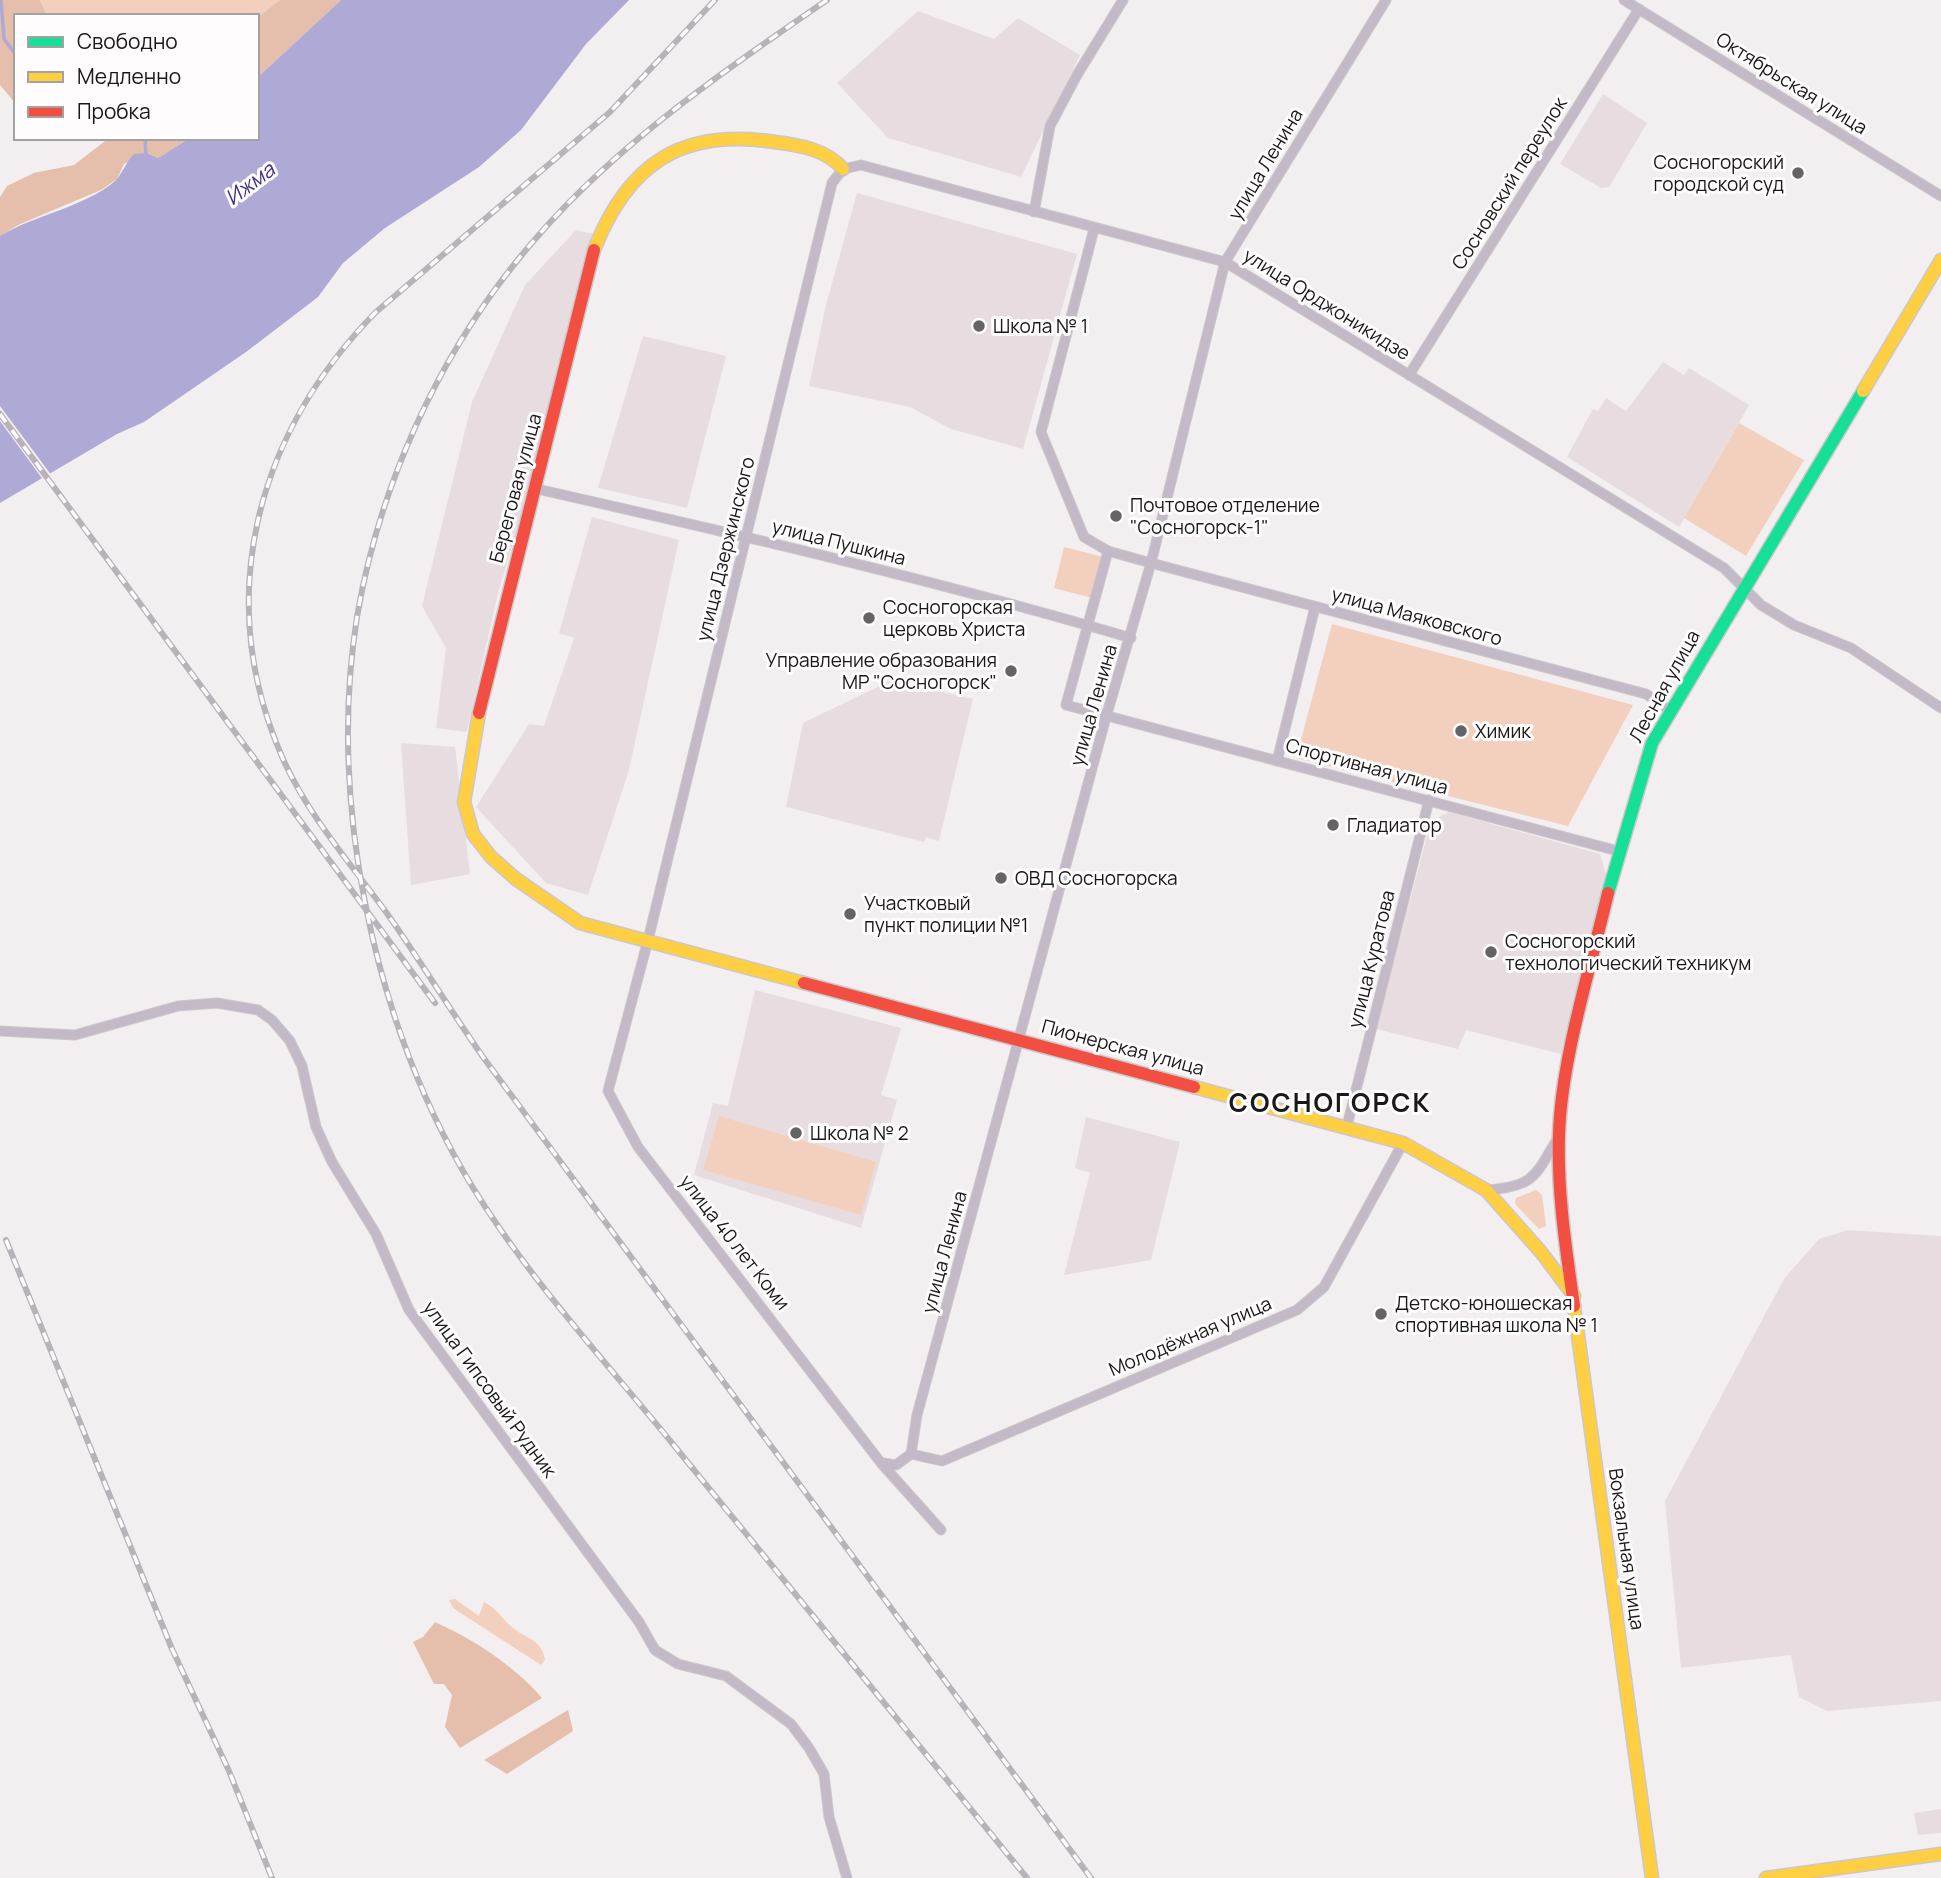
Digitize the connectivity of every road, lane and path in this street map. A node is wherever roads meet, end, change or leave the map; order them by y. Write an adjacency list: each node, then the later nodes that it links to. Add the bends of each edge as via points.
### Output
1 (1123, 0): 7 (street, via 1050,126)
2 (1386, 0): 10 (street, улица Ленина)
3 (1624, 0): 4 (street, Октябрьская улица)
4 (1639, 9): 6 (street, Октябрьская улица); 11 (street, Сосновский переулок)
5 (843, 169): 7 (street, улица Орджоникидзе, via 861,165); 12 (street, Береговая улица, via 832,156 792,144 715,138 677,151 627,187 607,217 592,255); 13 (street, улица Дзержинского, via 832,183)
6 (1941, 196)
7 (1034, 212): 8 (street, улица Орджоникидзе)
8 (1094, 229): 10 (street, улица Орджоникидзе); 14 (street, via 1041,432 1084,537)
9 (1941, 260): 16 (street, Лесная улица)
10 (1225, 262): 11 (street, улица Орджоникидзе); 15 (street, улица Ленина)
11 (1409, 375): 16 (street, улица Орджоникидзе, via 1724,568)
12 (537, 489): 13 (street, улица Пушкина); 26 (street, Береговая улица, via 504,603 470,752 464,802 474,834 516,879 580,923)
13 (746, 537): 18 (street, улица Пушкина); 26 (street, улица Дзержинского)
14 (1108, 551): 15 (street, улица Маяковского); 18 (street)
15 (1151, 563): 17 (street, улица Маяковского); 19 (street, улица Ленина)
16 (1743, 588): 20 (street, улица Орджоникидзе, via 1760,605 1794,625 1851,648); 21 (street, Лесная улица)
17 (1315, 607): 21 (street, улица Маяковского, via 1646,694); 23 (street)
18 (1088, 625): 19 (street, улица Пушкина); 22 (street, Спортивная улица, via 1066,705)
19 (1131, 638): 22 (street, улица Ленина)
20 (1941, 708)
21 (1670, 710): 25 (street, Лесная улица, via 1652,743)
22 (1106, 717): 23 (street, Спортивная улица); 28 (street, улица Ленина)
23 (1277, 761): 24 (street, Спортивная улица)
24 (1429, 800): 25 (street, Спортивная улица); 29 (street, улица Куратова)
25 (1618, 851): 30 (street, Лесная улица, via 1566,1076)
26 (648, 940): 28 (street, Пионерская улица); 36 (street, улица 40 лет Коми, via 608,1091 638,1147)
27 (0, 1031): 39 (street, улица Гипсовый Рудник, via 75,1035 178,1006 217,1003 258,1010 272,1020 290,1041 302,1066 316,1127 376,1234 409,1310 655,1650 678,1664 726,1676 791,1724 810,1748 824,1774)
28 (1020, 1039): 29 (street, Пионерская улица); 35 (street, улица Ленина, via 917,1415)
29 (1347, 1126): 31 (street, Пионерская улица)
30 (1559, 1134): 32 (street, via 1538,1171 1518,1188); 33 (street, Лесная улица)
31 (1403, 1143): 32 (street, Пионерская улица); 35 (street, Молодёжная улица, via 1324,1287 1297,1310 942,1461)
32 (1486, 1190): 34 (street, Пионерская улица)
33 (1563, 1225): 34 (street, Вокзальная улица)
34 (1574, 1296): 40 (street, Вокзальная улица)
35 (911, 1454): 36 (street, via 896,1465)
36 (881, 1463): 37 (street, улица 40 лет Коми)
37 (940, 1530)
38 (1941, 1854): 41 (street)
39 (847, 1878)
40 (1651, 1878)
41 (1766, 1878)

